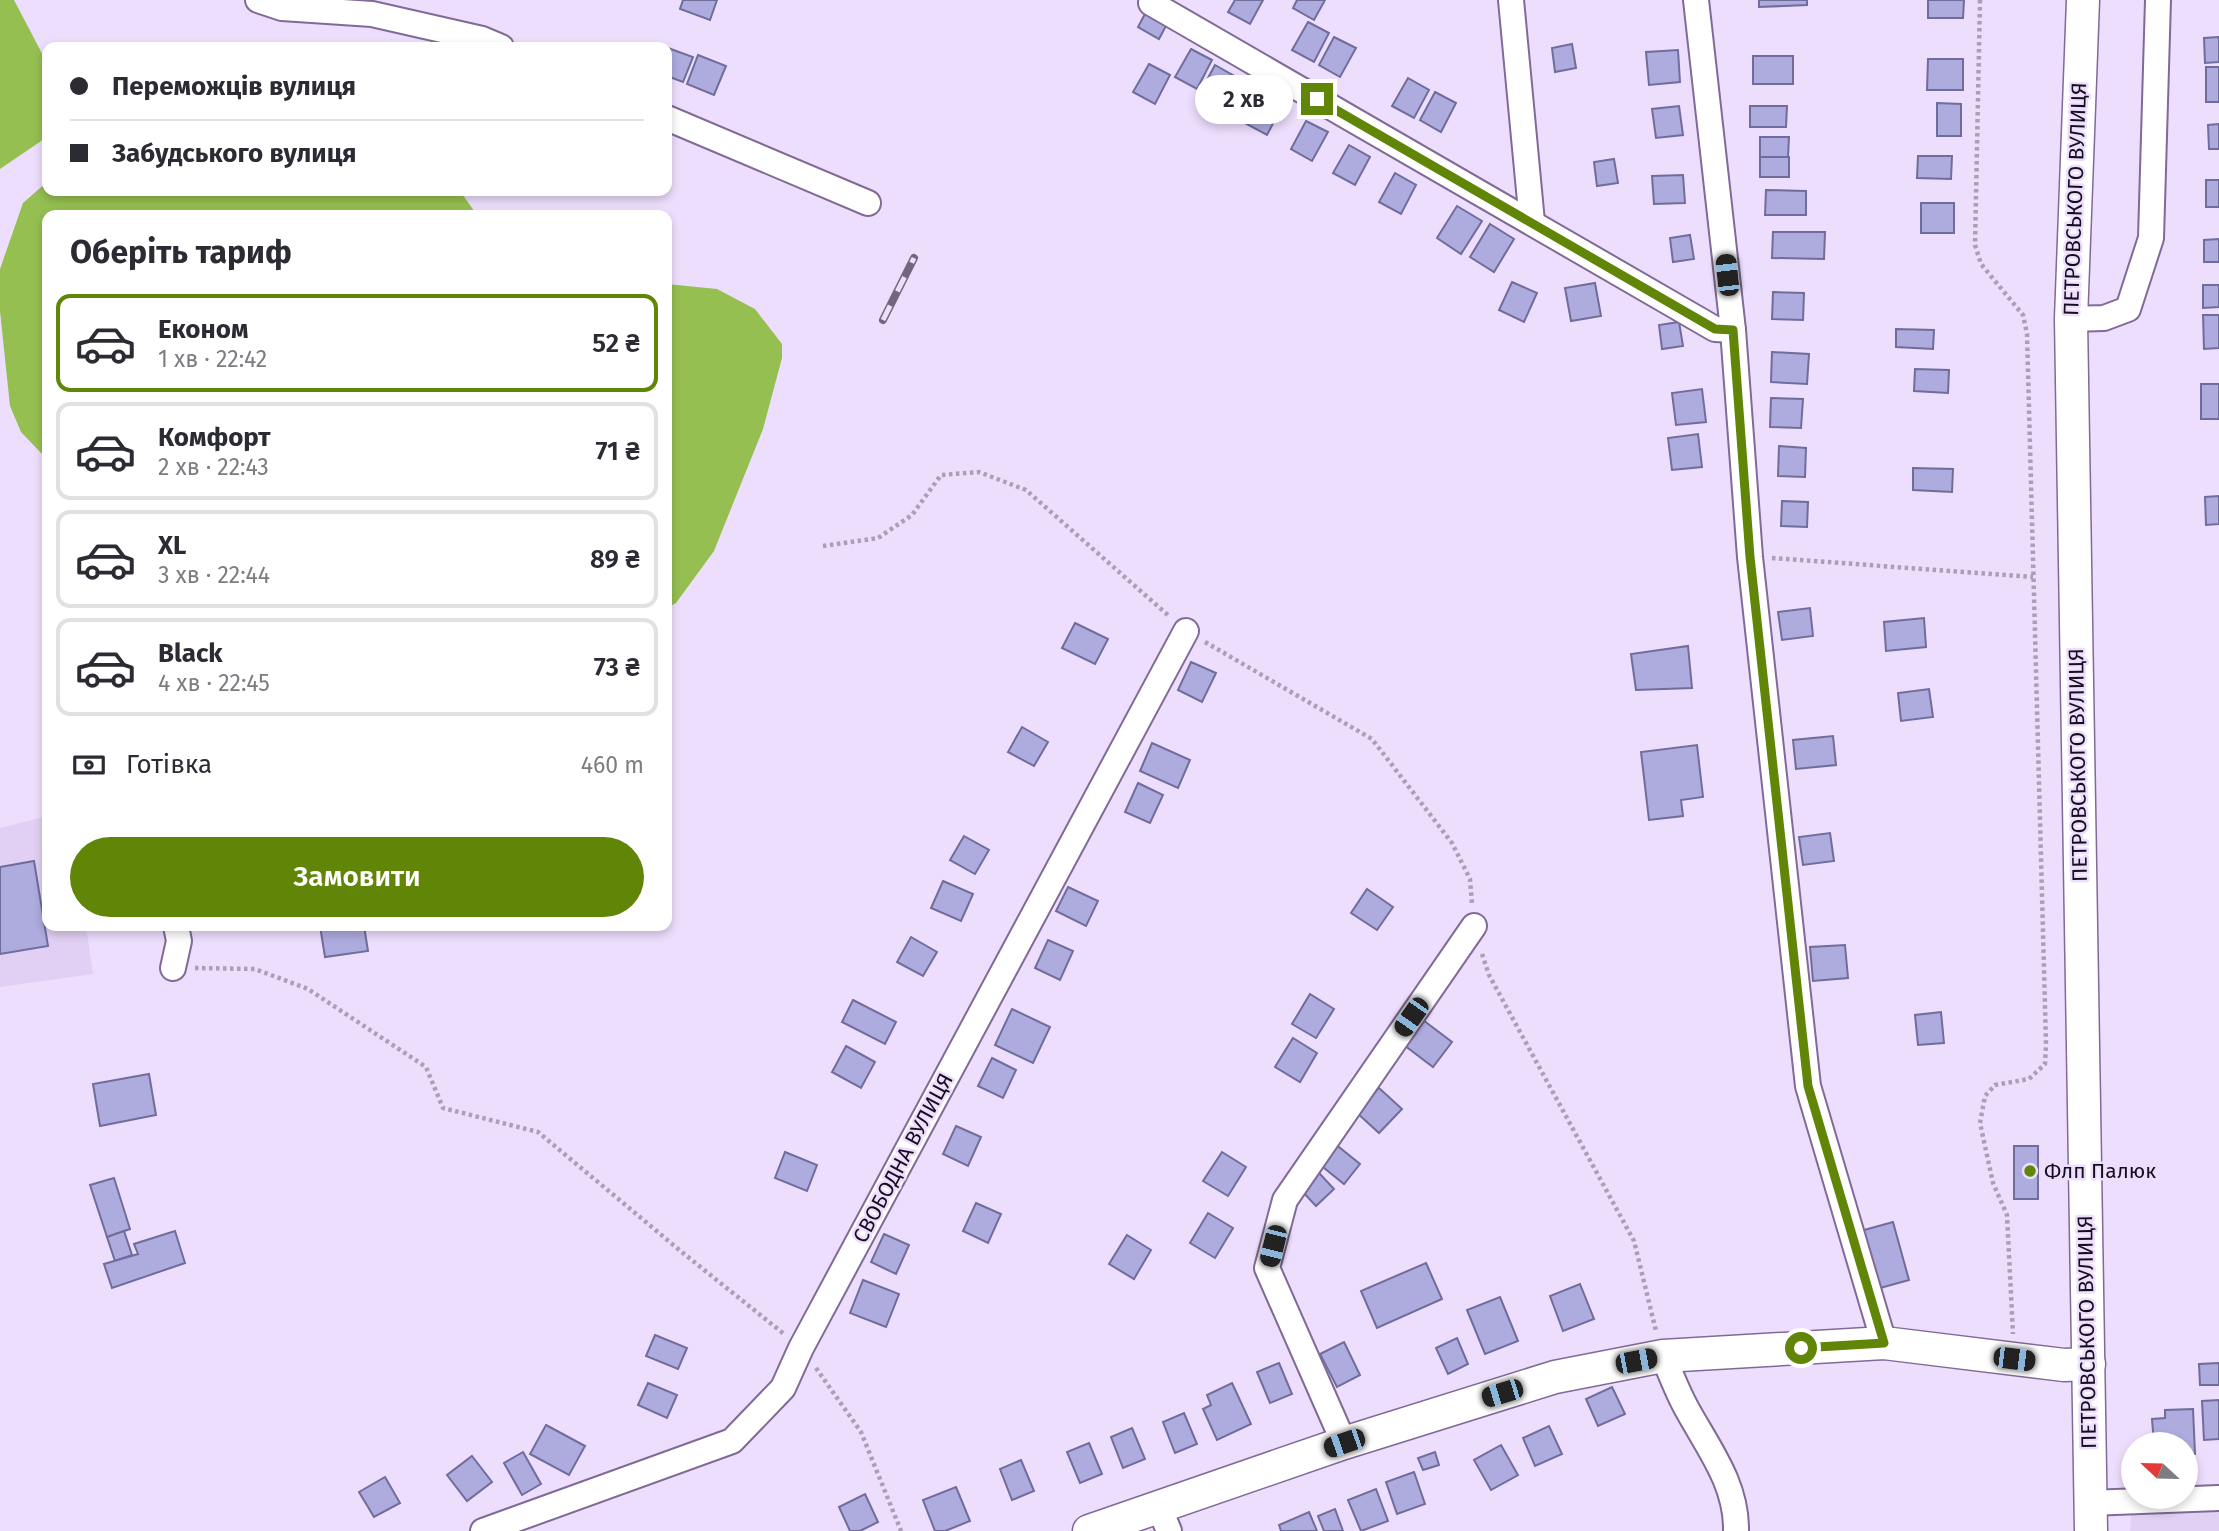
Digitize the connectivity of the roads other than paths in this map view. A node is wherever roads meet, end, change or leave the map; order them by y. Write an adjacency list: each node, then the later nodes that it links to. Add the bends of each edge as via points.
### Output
1 (258, 0): 7 (street, via 282,8 372,14)
2 (1511, 0): 10 (street)
3 (1696, 0): 12 (street)
4 (2082, 0): 11 (main road, ПЕТРОВСЬКОГО ВУЛИЦЯ)
5 (2158, 0): 11 (street, via 2151,238 2128,309 2104,318)
6 (1151, 3): 10 (street)
7 (489, 42)
8 (672, 120): 9 (street)
9 (868, 203)
10 (1532, 222): 12 (street, via 1715,329)
11 (2071, 319): 19 (main road, ПЕТРОВСЬКОГО ВУЛИЦЯ)
12 (1733, 330): 17 (street, via 1750,557 1808,1086)
13 (1186, 631): 24 (street, СВОБОДНА ВУЛИЦЯ, via 783,1388 732,1441)
14 (1474, 926): 20 (street, via 1284,1200 1268,1268)
15 (177, 931): 16 (street)
16 (173, 968)
17 (1884, 1343): 18 (main road); 19 (main road, via 2064,1366)
18 (1663, 1356): 20 (main road, via 1555,1377); 26 (street, via 1686,1408 1724,1473 1737,1517)
19 (2089, 1364): 22 (main road, ПЕТРОВСЬКОГО ВУЛИЦЯ)
20 (1344, 1443): 23 (main road)
21 (2219, 1498): 22 (street)
22 (2090, 1517)
23 (1164, 1519): 25 (main road)
24 (483, 1531)
25 (1089, 1531)
26 (1736, 1531)

